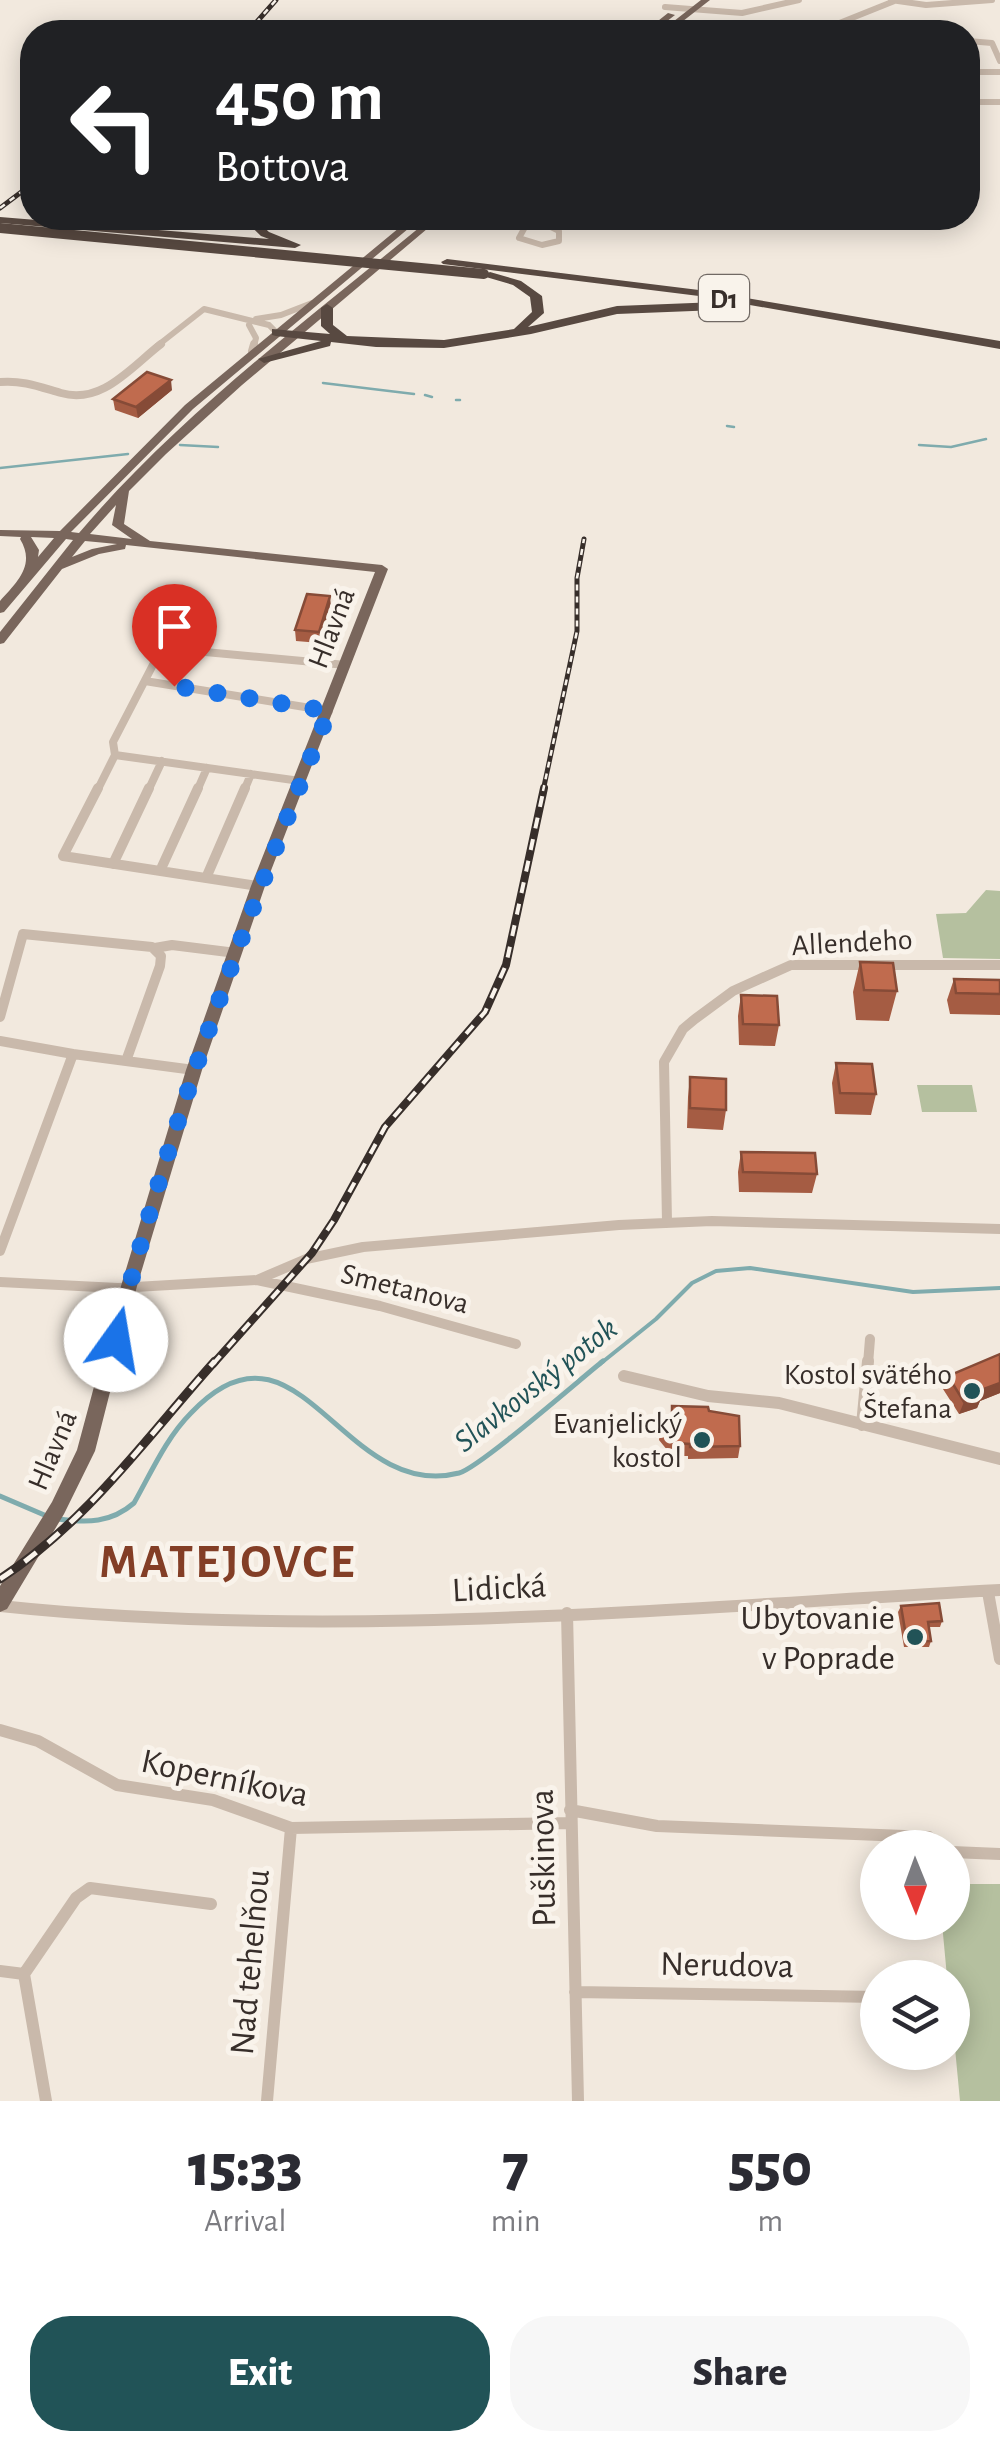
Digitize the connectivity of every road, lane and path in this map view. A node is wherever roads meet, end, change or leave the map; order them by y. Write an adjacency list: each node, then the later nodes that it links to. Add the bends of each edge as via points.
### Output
1 (707, 0): 5 (main road); 8 (street)
2 (798, 0): 8 (street)
3 (894, 0): 4 (street); 11 (street)
4 (992, 0)
5 (691, 5): 7 (main road); 8 (street); 10 (main road)
6 (665, 7): 7 (street)
7 (680, 8): 9 (main road)
8 (728, 14): 10 (street)
9 (664, 20)
10 (680, 20)
11 (846, 20)
12 (980, 40): 13 (street, via 992,43)
13 (1000, 61)
14 (24, 230): 22 (highway, D1, bridge)
15 (118, 230): 21 (highway, D1)
16 (261, 230): 21 (highway)
17 (401, 230): 23 (main road)
18 (421, 230): 25 (main road)
19 (524, 230): 20 (street, via 518,238 534,245 559,241)
20 (559, 230)
21 (295, 246): 32 (highway, D1, via 699,293)
22 (484, 274): 24 (highway, D1); 29 (highway, via 525,287 538,301 535,318)
23 (312, 303): 26 (street); 27 (main road)
24 (718, 306): 29 (highway, via 616,310); 33 (highway, D1)
25 (327, 308): 28 (main road); 30 (highway, via 327,326)
26 (245, 323): 27 (street); 34 (street); 35 (street, via 204,309 94,396 76,398 26,380)
27 (276, 332): 28 (highway); 34 (main road)
28 (293, 334): 30 (highway); 31 (highway); 34 (main road)
29 (509, 334): 30 (highway, via 415,345)
30 (347, 341): 31 (highway)
31 (321, 343): 34 (highway)
32 (1000, 345)
33 (1000, 354)
34 (258, 355): 36 (main road); 37 (main road, via 140,452)
35 (0, 382)
36 (126, 489): 41 (main road); 42 (main road, via 118,524)
37 (79, 516): 39 (main road); 40 (main road)
38 (0, 534): 39 (main road)
39 (27, 536): 40 (main road); 45 (main road)
40 (60, 539): 41 (main road); 45 (main road)
41 (78, 541): 42 (main road); 43 (main road); 44 (main road)
42 (150, 545): 43 (main road); 48 (main road, Hlavná, via 382,569)
43 (122, 547): 44 (main road, via 96,550)
44 (56, 568): 47 (main road)
45 (30, 572): 46 (main road)
46 (0, 609)
47 (0, 640)
48 (346, 665): 49 (street, via 180,648 160,655); 50 (main road, Hlavná)
49 (145, 681): 50 (street); 51 (street, via 112,742)
50 (329, 711): 55 (main road, Hlavná)
51 (115, 754): 52 (street); 56 (street, via 63,856)
52 (162, 761): 53 (street); 56 (street)
53 (207, 768): 54 (street); 57 (street)
54 (251, 774): 55 (street); 58 (street)
55 (300, 781): 59 (main road, Hlavná)
56 (113, 864): 57 (street)
57 (160, 871): 58 (street)
58 (206, 878): 59 (street)
59 (258, 886): 61 (main road, Hlavná)
60 (155, 948): 61 (street, via 172,944); 63 (street, via 22,934); 66 (street, via 160,966)
61 (236, 954): 67 (main road, Hlavná)
62 (1000, 964): 68 (street, Allendeho, via 791,965 732,991 695,1018 664,1062)
63 (0, 1017)
64 (0, 1042): 65 (street)
65 (74, 1054): 66 (street); 70 (street)
66 (126, 1061): 67 (street)
67 (194, 1070): 73 (main road, Hlavná)
68 (667, 1222): 69 (street); 71 (street, via 363,1247 306,1259)
69 (1000, 1229)
70 (0, 1251)
71 (257, 1280): 73 (street); 75 (street, Smetanova)
72 (0, 1282): 73 (street)
73 (134, 1285): 80 (main road, Hlavná, via 95,1424 58,1508)
74 (870, 1340): 77 (street)
75 (516, 1344)
76 (624, 1376): 77 (street)
77 (862, 1425): 78 (street)
78 (1000, 1459)
79 (994, 1591): 81 (street, Lidická); 82 (street)
80 (0, 1605): 81 (street, Lidická, via 113,1618 402,1621)
81 (567, 1614): 84 (street, Puškinova)
82 (1000, 1658)
83 (0, 1730): 85 (street, Koperníkova, via 38,1741 117,1785 213,1800)
84 (570, 1816): 85 (street, Koperníkova); 86 (street, Koperníkova); 92 (street, Puškinova)
85 (291, 1828): 95 (street, Nad tehelňou)
86 (860, 1835)
87 (970, 1853): 88 (street)
88 (1000, 1854)
89 (210, 1904): 91 (street, via 90,1888 76,1898)
90 (0, 1971): 91 (street)
91 (24, 1974): 94 (street)
92 (575, 1992): 93 (street, Nerudova); 96 (street, Puškinova)
93 (860, 1997)
94 (46, 2101)
95 (266, 2101)
96 (578, 2101)

